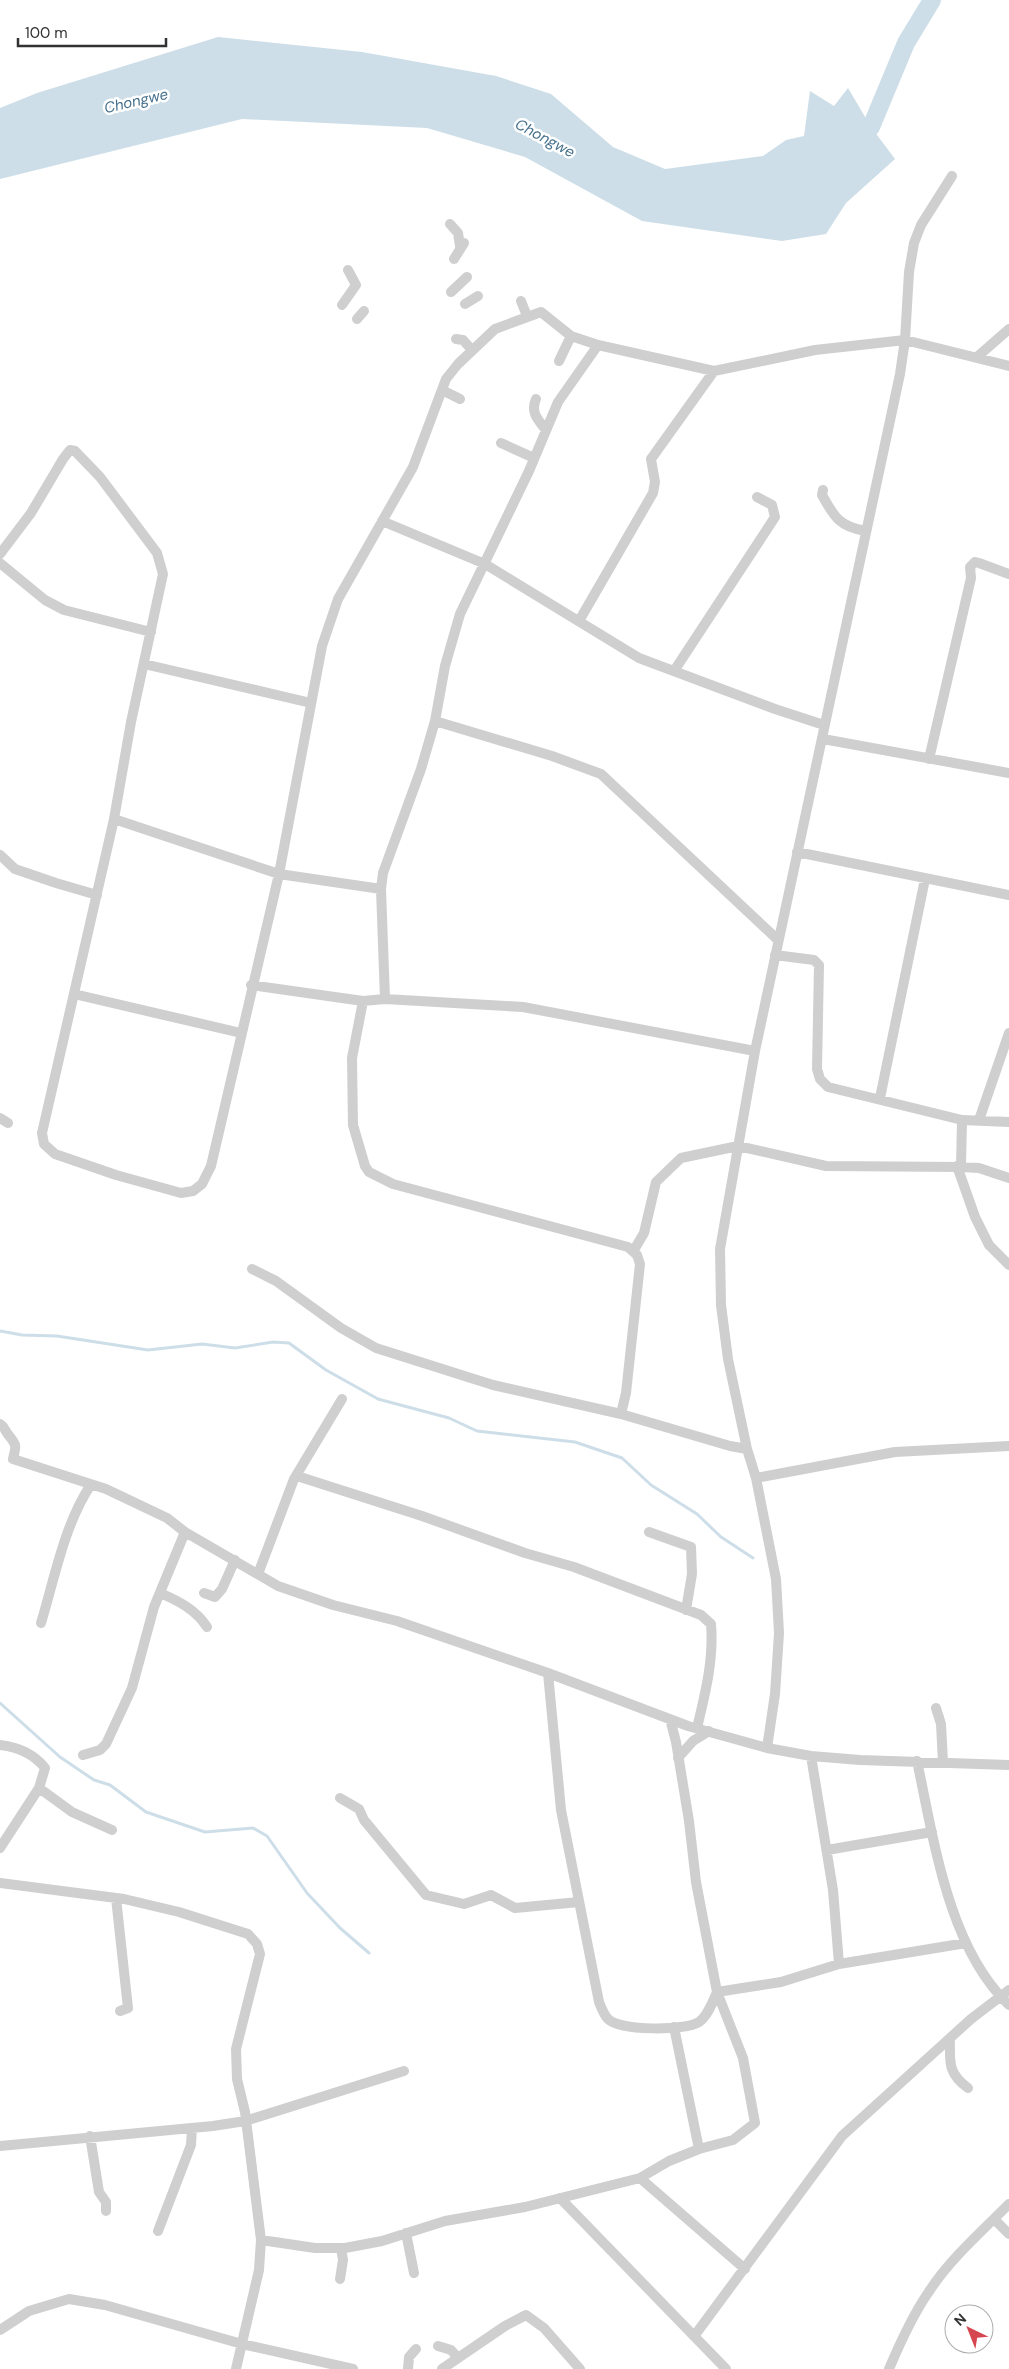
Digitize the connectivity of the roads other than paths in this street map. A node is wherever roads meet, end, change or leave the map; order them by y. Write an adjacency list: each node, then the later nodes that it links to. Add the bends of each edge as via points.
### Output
1 (952, 176): 15 (street, via 921,225 914,243 909,272)
2 (450, 224): 3 (street, via 462,244)
3 (454, 259)
4 (348, 270): 10 (street, via 356,285)
5 (468, 277): 6 (street)
6 (451, 292)
7 (478, 296): 9 (street)
8 (521, 301): 11 (street)
9 (465, 304)
10 (342, 305)
11 (527, 316): 13 (street, via 541,312); 17 (street, via 495,329)
12 (1009, 329): 18 (street)
13 (571, 336): 16 (street); 19 (street)
14 (456, 339): 17 (street, via 463,340)
15 (906, 340): 18 (street); 21 (street, via 815,350); 31 (street)
16 (598, 345): 21 (street); 25 (street, via 558,402)
17 (472, 350): 22 (street, via 446,379)
18 (977, 356): 20 (street)
19 (559, 361)
20 (1009, 366)
21 (714, 371): 36 (street, via 651,459 655,482 653,493)
22 (442, 390): 24 (street); 30 (street, via 413,467)
23 (536, 399): 25 (street, via 533,406 536,418)
24 (460, 400)
25 (546, 430): 27 (street)
26 (501, 443): 27 (street)
27 (534, 458): 34 (street)
28 (824, 490): 31 (street, via 822,495 834,516 854,529)
29 (757, 497): 39 (street, via 772,505 775,516)
30 (382, 521): 34 (street); 40 (street, via 338,600 322,646)
31 (866, 532): 42 (street)
32 (0, 554): 37 (street, via 31,513 63,459 70,450 75,451 100,477 157,553 163,574)
33 (0, 563): 37 (street, via 45,600 64,610)
34 (485, 564): 36 (street); 41 (street, via 460,614 445,666)
35 (1009, 574): 44 (street, via 975,562 970,567 971,578)
36 (579, 621): 39 (street, via 639,658)
37 (151, 632): 38 (street)
38 (144, 664): 40 (street); 46 (street)
39 (674, 671): 42 (street)
40 (311, 703): 49 (street)
41 (435, 722): 51 (street, via 383,873); 54 (street, via 552,756 601,774)
42 (824, 725): 43 (street)
43 (823, 739): 44 (street); 47 (street)
44 (929, 759): 45 (street)
45 (1009, 773)
46 (114, 818): 49 (street); 52 (street)
47 (797, 852): 50 (street); 54 (street)
48 (0, 855): 52 (street, via 15,869)
49 (279, 874): 51 (street); 56 (street)
50 (925, 879): 53 (street); 63 (street)
51 (381, 889): 58 (street)
52 (97, 895): 57 (street)
53 (1009, 895)
54 (778, 940): 55 (street)
55 (775, 955): 62 (street); 63 (street, via 814,960 820,965 816,1060 820,1079 828,1087)
56 (252, 985): 59 (street); 60 (street)
57 (74, 994): 60 (street); 60 (street, via 44,1121 44,1144 55,1154 86,1166 181,1193 202,1184 211,1166)
58 (385, 999): 59 (street); 62 (street, via 523,1007)
59 (363, 1001): 70 (street, via 352,1058 354,1125 365,1166 370,1172 392,1184)
60 (240, 1033)
61 (1009, 1033): 65 (street)
62 (755, 1052): 67 (street)
63 (880, 1098): 64 (street)
64 (962, 1120): 65 (street); 68 (street)
65 (980, 1120): 66 (street)
66 (1009, 1122)
67 (738, 1146): 68 (street, via 826,1166); 70 (street, via 681,1158 656,1182 644,1233); 77 (street, via 720,1249 721,1305)
68 (959, 1166): 69 (street, via 979,1168); 71 (street, via 975,1217 990,1245)
69 (1009, 1178)
70 (634, 1250): 74 (street, via 640,1264)
71 (1009, 1265)
72 (252, 1269): 74 (street, via 276,1281 341,1328 376,1348 493,1385)
73 (342, 1400): 78 (street)
74 (621, 1414): 77 (street)
75 (0, 1424): 80 (street, via 12,1436 16,1446 13,1459)
76 (1009, 1446): 79 (street, via 895,1452)
77 (746, 1449): 79 (street)
78 (297, 1476): 84 (street); 87 (street, via 422,1516 525,1554 574,1567)
79 (756, 1478): 96 (street, via 776,1579 779,1633)
80 (90, 1486): 81 (street, via 106,1489 167,1518); 88 (street, via 70,1527)
81 (186, 1532): 83 (street); 85 (street)
82 (649, 1532): 87 (street, via 691,1547 692,1574)
83 (235, 1560): 84 (street); 86 (street, via 215,1597)
84 (258, 1574): 90 (street, via 278,1586 333,1605 396,1621)
85 (160, 1593): 89 (street, via 180,1601); 97 (street, via 132,1688 106,1744 100,1750)
86 (204, 1593)
87 (686, 1610): 93 (street, via 711,1624 713,1642)
88 (41, 1623)
89 (207, 1627)
90 (548, 1673): 92 (street); 111 (street, via 561,1810)
91 (936, 1708): 101 (street, via 941,1724)
92 (670, 1719): 93 (street); 99 (street)
93 (697, 1728): 94 (street)
94 (709, 1732): 96 (street); 99 (street, via 693,1741)
95 (0, 1745): 103 (street, via 39,1760 46,1768)
96 (767, 1748): 98 (street)
97 (83, 1755)
98 (811, 1756): 100 (street); 108 (street)
99 (678, 1758): 115 (street, via 696,1882)
100 (917, 1761): 101 (street); 106 (street)
101 (943, 1762): 102 (street)
102 (1009, 1765)
103 (39, 1788): 105 (street, via 72,1812); 107 (street)
104 (340, 1798): 111 (street, via 359,1809 364,1820 426,1895 464,1904 491,1895 515,1908)
105 (112, 1830)
106 (932, 1832): 108 (street); 112 (street, via 947,1892)
107 (0, 1848)
108 (827, 1850): 113 (street)
109 (0, 1883): 110 (street)
110 (116, 1898): 118 (street, via 128,2008); 123 (street, via 230,1928 248,1934 257,1944 260,1954 236,2049 237,2079)
111 (579, 1902): 119 (street, via 599,2002 608,2019 622,2026)
112 (966, 1943): 113 (street); 116 (street)
113 (839, 1964): 115 (street, via 780,1982)
114 (1009, 1990): 116 (street)
115 (717, 1992): 119 (street, via 700,2021); 127 (street, via 743,2058 756,2123 733,2140)
116 (1001, 1998): 117 (street); 120 (street)
117 (1009, 2005)
118 (120, 2011)
119 (674, 2027): 127 (street)
120 (950, 2038): 122 (street, via 951,2070); 138 (street, via 842,2136)
121 (404, 2071): 123 (street)
122 (968, 2088)
123 (245, 2121): 124 (street); 136 (street)
124 (192, 2128): 125 (street); 133 (street, via 191,2145)
125 (90, 2136): 126 (street); 131 (street, via 99,2192 106,2202)
126 (0, 2146)
127 (698, 2149): 128 (street)
128 (640, 2178): 129 (street); 138 (street)
129 (560, 2198): 134 (street, via 446,2222); 142 (street)
130 (1009, 2204): 132 (street)
131 (106, 2212)
132 (994, 2219): 135 (street); 153 (street, via 928,2292)
133 (158, 2230)
134 (406, 2234): 137 (street); 139 (street)
135 (1009, 2234)
136 (261, 2240): 137 (street, via 315,2248); 143 (street)
137 (341, 2248): 140 (street)
138 (745, 2270): 142 (street)
139 (414, 2273)
140 (340, 2279)
141 (0, 2330): 143 (street, via 29,2311 69,2299 105,2305)
142 (695, 2335): 152 (street)
143 (242, 2344): 147 (street); 148 (street)
144 (438, 2346): 146 (street, via 450,2350)
145 (416, 2349): 149 (street, via 410,2357)
146 (458, 2358): 150 (street); 151 (street, via 526,2316 544,2328)
147 (236, 2369)
148 (354, 2369)
149 (408, 2369)
150 (442, 2369)
151 (580, 2369)
152 (726, 2369)
153 (889, 2369)

